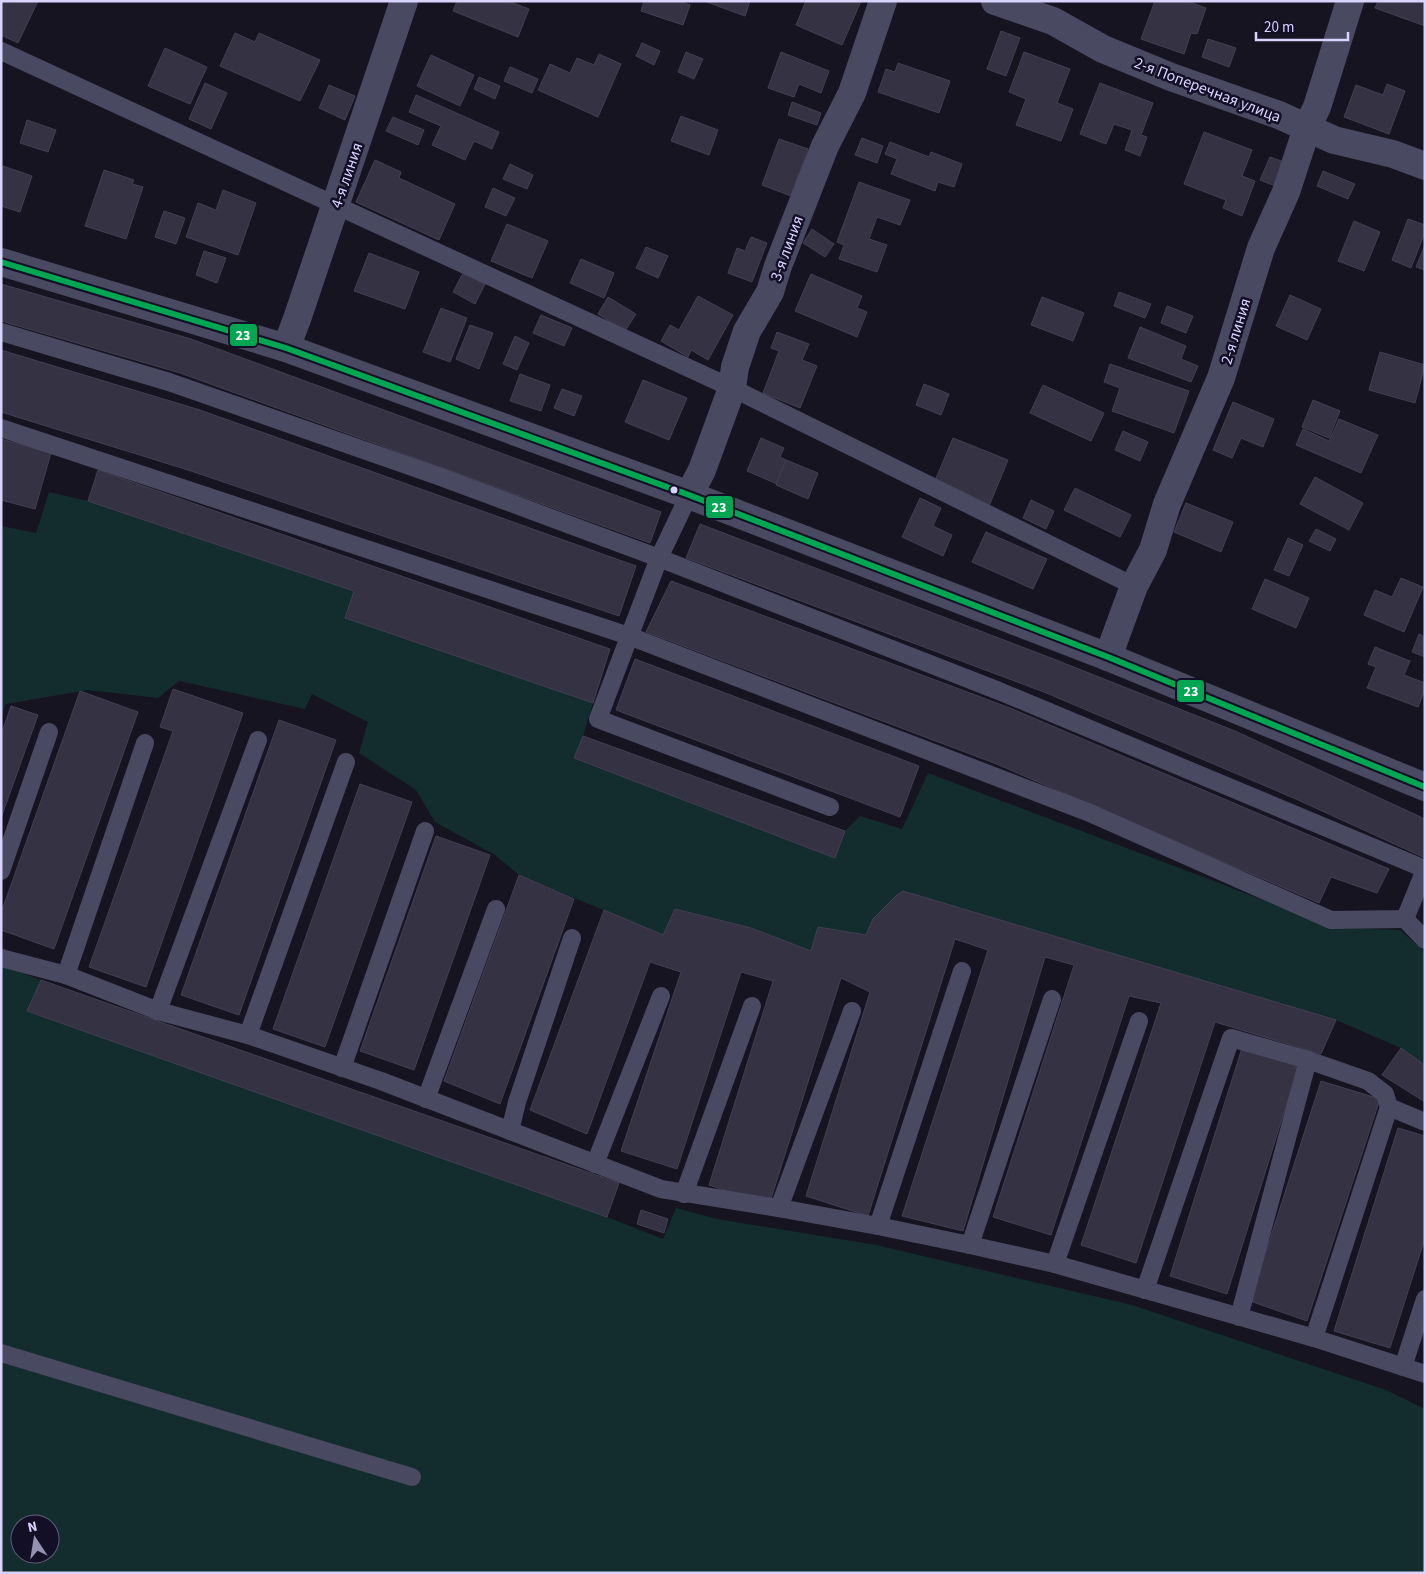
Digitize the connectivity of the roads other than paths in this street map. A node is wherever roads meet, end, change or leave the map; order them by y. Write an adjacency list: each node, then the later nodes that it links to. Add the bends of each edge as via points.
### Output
1 (404, 1): 8 (street, 4-я линия)
2 (883, 1): 12 (street, 3-я линия, via 852,93 824,146 770,292 747,331)
3 (995, 1): 6 (street, 2-я Поперечная улица, via 1052,21 1103,49 1171,77)
4 (1350, 1): 6 (street, 2-я линия, via 1317,107)
5 (1, 51): 8 (lane)
6 (1307, 128): 7 (street, 2-я Поперечная улица, via 1334,140); 16 (street, 2-я линия, via 1286,192 1261,248 1221,378 1167,504 1153,550)
7 (1425, 166)
8 (336, 204): 11 (street, 4-я линия); 12 (lane)
9 (1, 262): 11 (street)
10 (1, 332): 15 (lane, via 169,382)
11 (286, 348): 14 (street)
12 (732, 388): 14 (street, 3-я линия, via 702,470); 16 (lane)
13 (1, 428): 17 (lane)
14 (689, 495): 15 (lane); 18 (street)
15 (659, 558): 17 (lane); 26 (lane, via 999,691)
16 (1134, 586): 18 (street, 2-я линия)
17 (629, 636): 24 (lane, via 598,719); 29 (lane, via 1090,813 1331,920)
18 (1108, 657): 23 (street)
19 (49, 732): 27 (lane)
20 (258, 740): 38 (lane)
21 (145, 743): 34 (lane)
22 (346, 762): 41 (lane)
23 (1425, 787)
24 (830, 807)
25 (425, 831): 43 (lane)
26 (1425, 869): 29 (lane)
27 (1, 871)
28 (496, 910): 44 (lane)
29 (1405, 918): 31 (lane)
30 (572, 938): 47 (lane)
31 (1425, 940)
32 (1, 958): 34 (lane)
33 (962, 971): 51 (lane)
34 (66, 975): 38 (lane)
35 (661, 996): 48 (lane)
36 (1052, 999): 52 (lane)
37 (752, 1006): 49 (lane)
38 (158, 1011): 41 (lane)
39 (852, 1011): 50 (lane)
40 (1139, 1021): 53 (lane)
41 (248, 1035): 43 (lane)
42 (1308, 1060): 45 (lane, via 1368,1081 1385,1094); 54 (lane, via 1230,1038); 56 (lane)
43 (342, 1068): 44 (lane)
44 (426, 1099): 47 (lane)
45 (1389, 1108): 46 (lane); 57 (lane)
46 (1425, 1122)
47 (510, 1131): 48 (lane)
48 (594, 1164): 49 (lane, via 661,1189)
49 (684, 1194): 50 (lane)
50 (779, 1208): 51 (lane)
51 (878, 1226): 52 (lane)
52 (970, 1245): 53 (lane)
53 (1055, 1264): 54 (lane)
54 (1144, 1290): 56 (lane)
55 (1425, 1299): 59 (lane)
56 (1239, 1317): 57 (lane)
57 (1314, 1338): 59 (lane)
58 (1, 1353): 61 (lane)
59 (1403, 1367): 60 (lane)
60 (1425, 1374)
61 (412, 1477)

